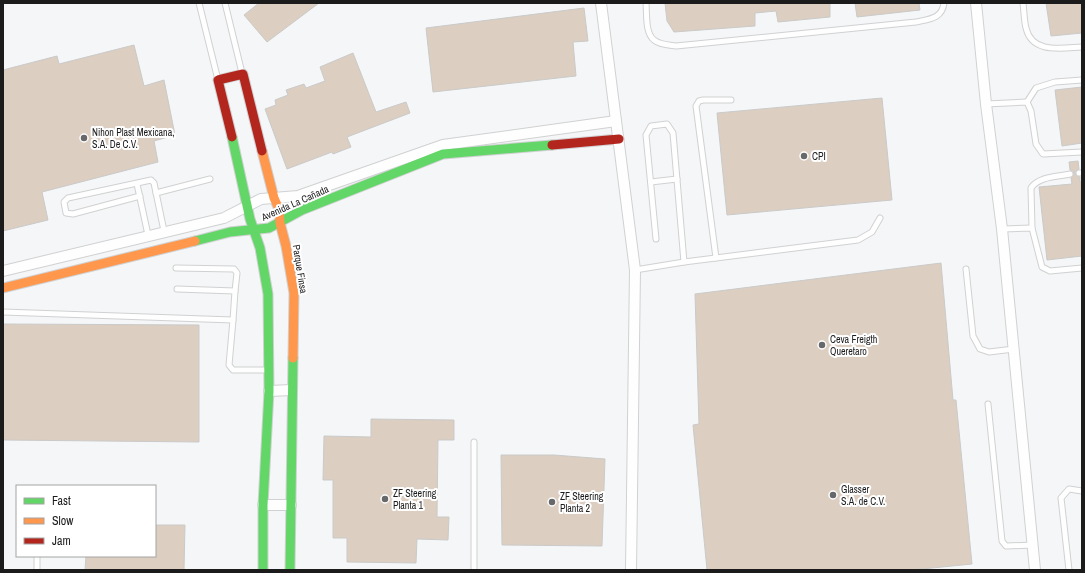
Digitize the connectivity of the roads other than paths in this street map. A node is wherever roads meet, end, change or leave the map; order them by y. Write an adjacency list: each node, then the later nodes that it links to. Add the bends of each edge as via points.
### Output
1 (199, 3): 10 (lane)
2 (225, 3): 9 (lane, Parque Finsa)
3 (601, 3): 15 (street)
4 (646, 3): 5 (lane, via 649,32 654,40 661,44 676,46 916,22 936,18)
5 (944, 3)
6 (976, 3): 14 (street)
7 (1023, 3): 8 (lane, via 1026,28 1031,40 1040,47)
8 (1082, 47)
9 (242, 74): 10 (street); 25 (street, Parque Finsa)
10 (218, 80): 26 (street)
11 (1082, 80): 13 (lane, via 1055,82 1036,88)
12 (731, 100): 35 (lane, via 703,100 696,106)
13 (1027, 102): 14 (lane); 17 (lane, via 1031,111 1036,144 1043,154)
14 (986, 104): 30 (street)
15 (616, 121): 16 (street); 25 (street, via 443,144 298,196)
16 (619, 138): 28 (street, Avenida La Cañada, via 443,154 302,210); 40 (street)
17 (1082, 152)
18 (1070, 174): 29 (lane, via 1035,183 1032,188)
19 (210, 179): 23 (lane)
20 (677, 179): 21 (lane); 21 (lane, via 673,133 667,124 651,126 646,135); 36 (lane)
21 (651, 182): 34 (lane)
22 (137, 184): 23 (lane, via 150,180 154,183); 24 (lane); 24 (lane, via 68,198 64,202 66,213 73,214)
23 (156, 193): 31 (lane)
24 (140, 196): 33 (lane)
25 (274, 198): 26 (street, via 261,199); 28 (street, Parque Finsa, via 279,210)
26 (248, 205): 31 (street, via 224,218); 32 (street)
27 (880, 218): 35 (lane, via 872,232 858,240)
28 (280, 223): 32 (street, Avenida La Cañada); 49 (street, Parque Finsa, via 294,293)
29 (1032, 228): 30 (lane); 38 (lane, via 1042,267 1050,271)
30 (1002, 229): 47 (street)
31 (164, 231): 33 (street)
32 (255, 231): 42 (street, Avenida La Cañada, via 230,232); 48 (street, via 268,294)
33 (148, 235): 41 (street)
34 (656, 238)
35 (716, 258): 36 (lane)
36 (684, 262): 40 (lane)
37 (176, 268): 44 (lane, via 234,269 237,273)
38 (1082, 268)
39 (966, 269): 47 (lane, via 973,336 980,349 989,352)
40 (635, 270): 62 (street)
41 (3, 272)
42 (3, 288)
43 (177, 289): 44 (lane)
44 (235, 291): 46 (lane)
45 (3, 312): 46 (lane)
46 (233, 320): 48 (lane, via 229,365 233,370)
47 (1014, 349): 56 (street)
48 (269, 370): 50 (street)
49 (292, 390): 50 (street); 55 (street, Parque Finsa)
50 (269, 391): 54 (street)
51 (988, 404): 56 (lane, via 1002,541 1006,546)
52 (474, 442): 61 (lane)
53 (1082, 491): 64 (lane, via 1069,489 1061,498)
54 (263, 505): 55 (street); 59 (street)
55 (291, 505): 60 (street, Parque Finsa)
56 (1033, 545): 63 (street)
57 (37, 557): 58 (lane)
58 (37, 570)
59 (263, 570)
60 (290, 570)
61 (474, 570)
62 (630, 570)
63 (1035, 570)
64 (1069, 570)

